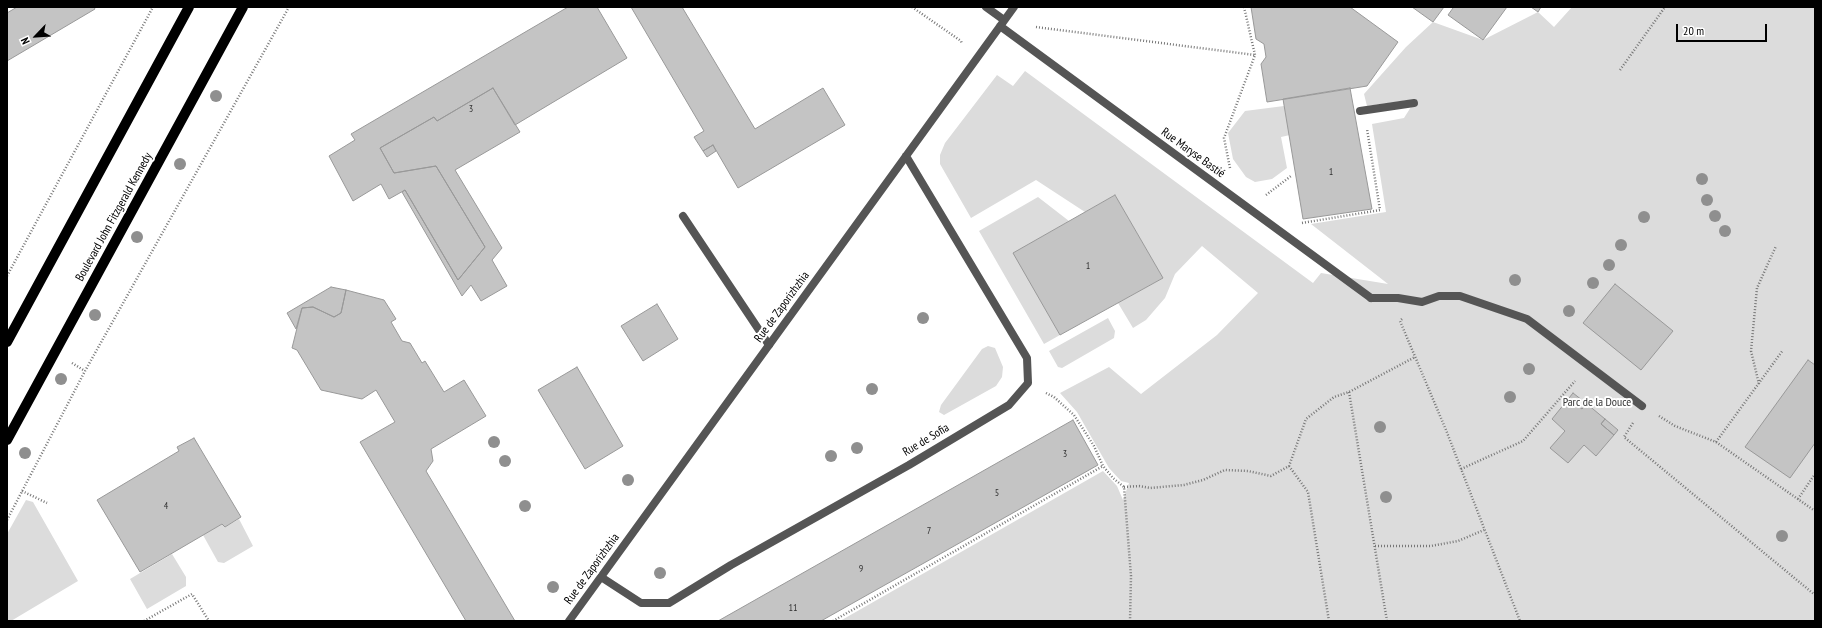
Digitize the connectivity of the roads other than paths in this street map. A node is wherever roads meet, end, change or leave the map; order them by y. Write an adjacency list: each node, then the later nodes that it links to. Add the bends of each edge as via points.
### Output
1 (190, 7): 10 (main road)
2 (243, 7): 13 (main road, Boulevard John Fitzgerald Kennedy)
3 (986, 7): 5 (street, Rue Maryse Bastié)
4 (1014, 7): 5 (street, Rue de Zaporizhzhia)
5 (1002, 23): 8 (street, Rue de Zaporizhzhia); 12 (street, Rue Maryse Bastié, via 1371,298 1398,298 1422,302 1439,296 1460,296 1527,319)
6 (1414, 103): 7 (street)
7 (1360, 111)
8 (906, 156): 11 (street, Rue de Zaporizhzhia); 14 (street, Rue de Sofia, via 1027,358 1028,383 1009,405 669,603 641,603)
9 (683, 216): 11 (street)
10 (7, 342)
11 (769, 345): 14 (street, Rue de Zaporizhzhia)
12 (1642, 406)
13 (7, 440)
14 (601, 577): 15 (street, Rue de Zaporizhzhia)
15 (569, 621)

